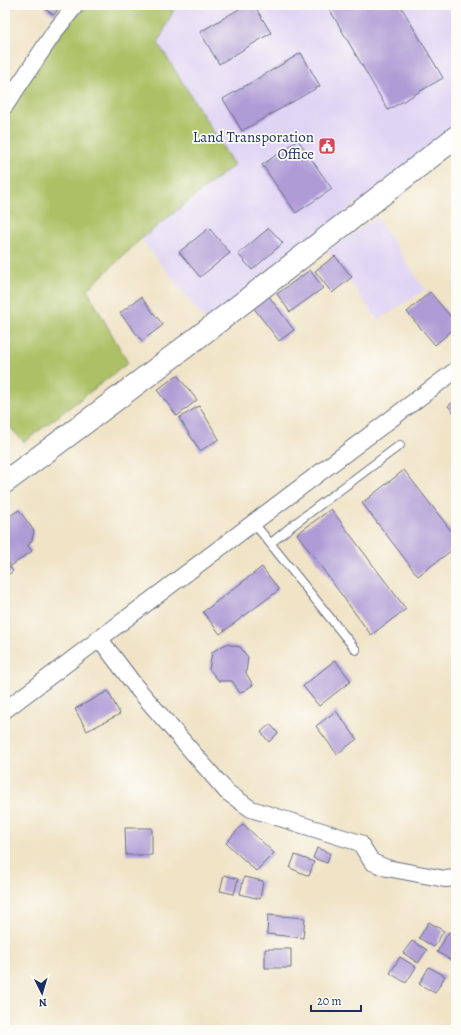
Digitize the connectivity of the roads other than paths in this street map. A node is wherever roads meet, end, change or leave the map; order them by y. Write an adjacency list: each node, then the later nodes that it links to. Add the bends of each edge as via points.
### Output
1 (76, 5): 2 (street)
2 (5, 106)
3 (456, 137): 6 (street, via 231,312)
4 (456, 370): 7 (street)
5 (400, 445): 8 (lane)
6 (5, 482)
7 (253, 522): 8 (lane); 9 (street)
8 (271, 544): 10 (lane)
9 (99, 638): 11 (street); 12 (street, via 136,687 227,792 251,810 360,843 372,862 387,868 445,879)
10 (356, 650)
11 (5, 710)
12 (456, 878)

